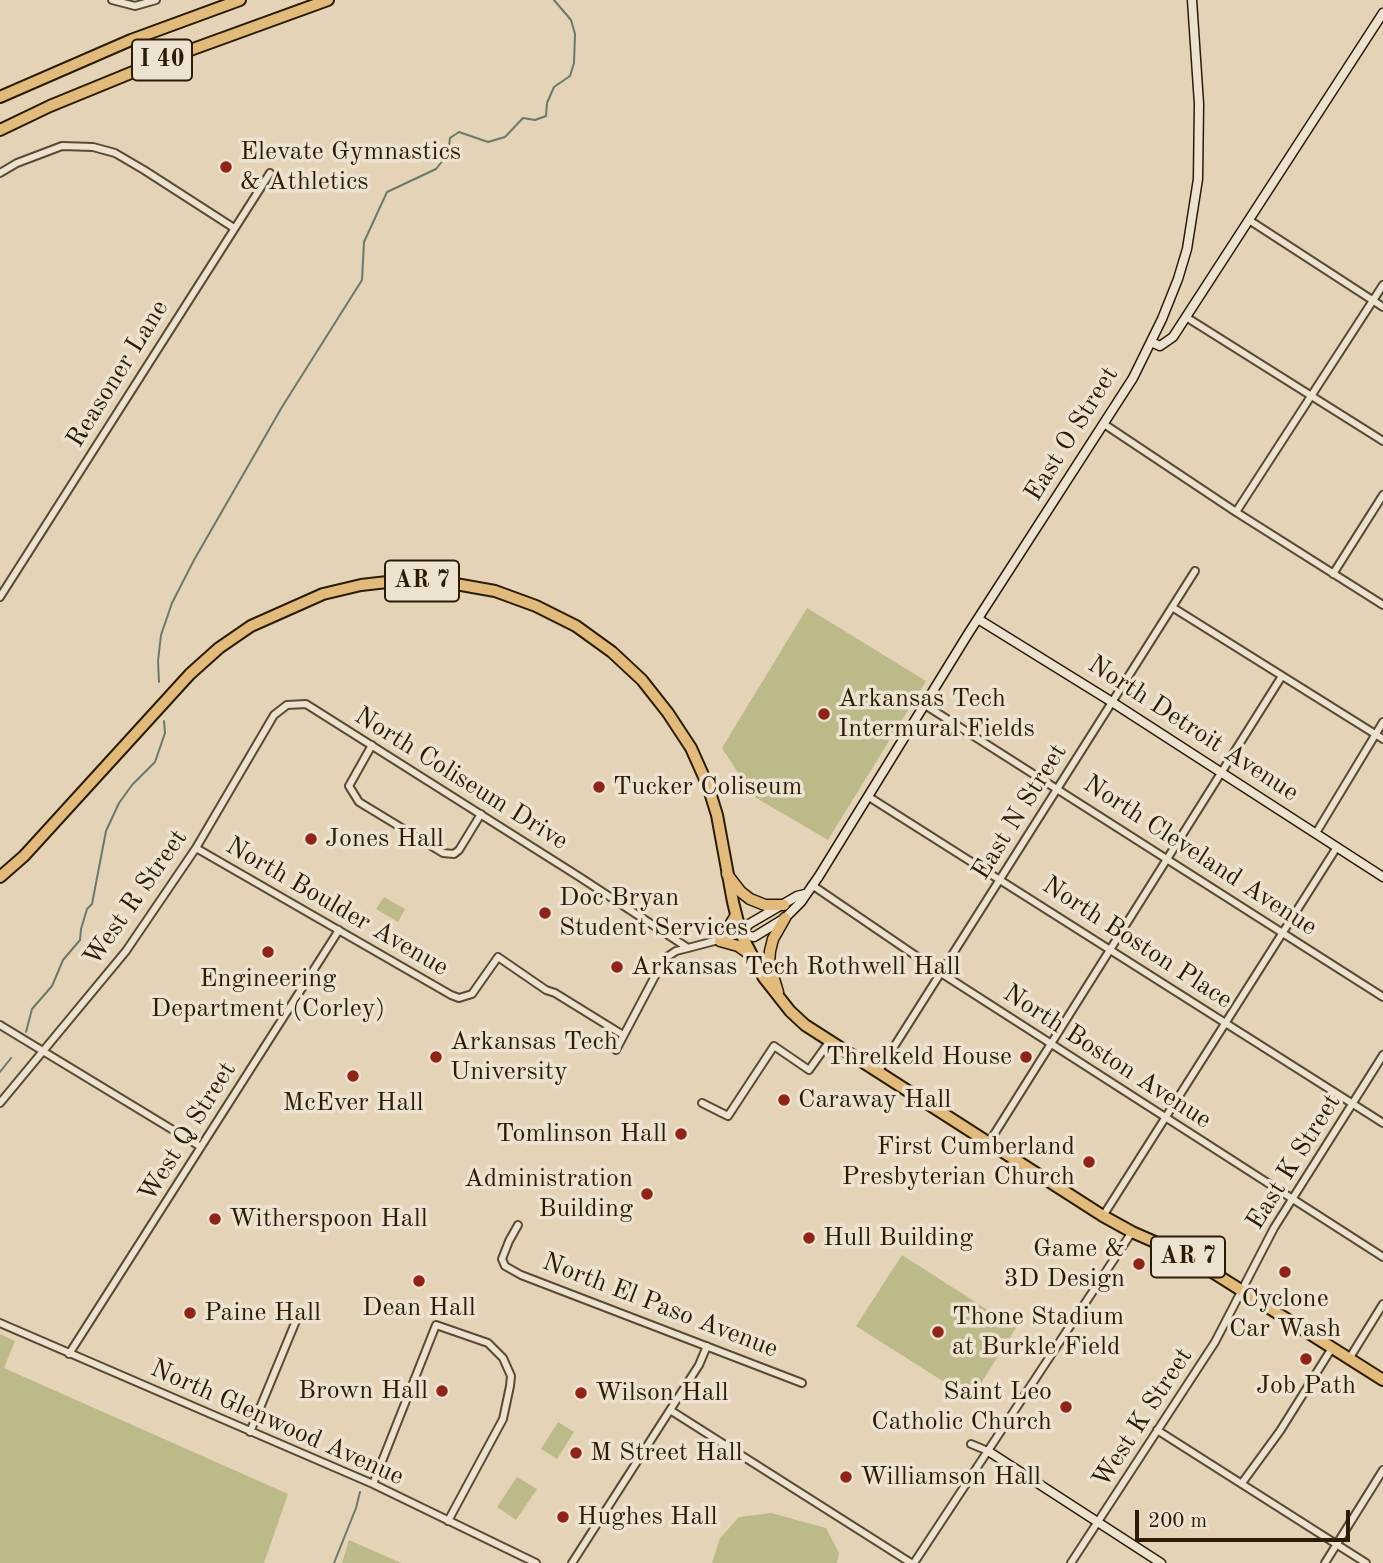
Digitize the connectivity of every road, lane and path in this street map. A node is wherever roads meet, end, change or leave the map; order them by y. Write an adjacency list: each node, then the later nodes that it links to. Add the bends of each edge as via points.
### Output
1 (112, 0): 2 (street, via 135,6)
2 (156, 0)
3 (240, 0): 7 (highway, I 40, via 131,40)
4 (328, 0): 8 (highway, I 40, via 160,61)
5 (1192, 0): 17 (street, East O Street, via 1199,116 1195,204 1178,279)
6 (1383, 13): 11 (street)
7 (0, 97)
8 (0, 130)
9 (0, 173): 12 (street, via 62,146 93,147 115,153)
10 (270, 173): 12 (street, Reasoner Lane)
11 (1249, 220): 14 (street); 16 (street)
12 (233, 228): 25 (street, Reasoner Lane)
13 (1383, 285): 14 (street)
14 (1373, 301): 15 (street); 18 (street)
15 (1383, 307)
16 (1186, 317): 17 (street, via 1169,342 1160,346); 18 (street)
17 (1151, 342): 19 (street, East O Street)
18 (1311, 395): 20 (street); 22 (street)
19 (1104, 424): 22 (street); 28 (street, East O Street)
20 (1383, 441)
21 (1383, 495): 24 (street)
22 (1236, 512): 24 (street)
23 (1195, 571): 27 (street, East N Street)
24 (1333, 574): 26 (street)
25 (0, 597)
26 (1383, 605)
27 (1172, 607): 29 (street); 30 (street, East N Street)
28 (978, 619): 30 (street, North Detroit Avenue); 32 (street, East O Street)
29 (1282, 676): 34 (street); 37 (street)
30 (1112, 702): 37 (street, North Detroit Avenue); 38 (street, East N Street)
31 (287, 705): 36 (street, North Coliseum Drive, via 306,704); 43 (street, West R Street, via 274,715)
32 (925, 705): 38 (street, North Cleveland Avenue); 39 (street, East O Street)
33 (1383, 722): 34 (street)
34 (1376, 734): 35 (street); 41 (street)
35 (1383, 739)
36 (372, 745): 40 (street, North Coliseum Drive); 40 (street, via 349,786 359,802 443,853 459,850)
37 (1222, 772): 41 (street, North Detroit Avenue); 44 (street)
38 (1058, 788): 44 (street, North Cleveland Avenue); 48 (street, East N Street)
39 (869, 797): 48 (street, North Boston Place); 49 (street, East O Street)
40 (481, 814): 58 (street, North Coliseum Drive)
41 (1316, 833): 42 (street, North Detroit Avenue)
42 (1337, 847): 47 (street, North Detroit Avenue); 55 (street)
43 (196, 848): 54 (street, North Boulder Avenue); 70 (street, West R Street, via 126,951)
44 (1167, 858): 55 (street, North Cleveland Avenue); 59 (street)
45 (727, 873): 46 (highway, AR 7, via 717,815 691,748 642,680 612,652 576,626 495,591 405,580 323,594 265,618 219,648); 51 (main road, via 750,899); 52 (highway, AR 7)
46 (0, 877)
47 (1383, 877)
48 (1001, 878): 59 (street, North Boston Place); 61 (street, East N Street)
49 (812, 885): 50 (street, East O Street); 61 (street, North Boston Avenue)
50 (805, 894): 51 (street, East O Street); 53 (street, East O Street)
51 (784, 905): 56 (street, East O Street)
52 (736, 915): 56 (highway, AR 7); 57 (main road)
53 (785, 918): 56 (street, East O Street, via 754,937); 63 (main road, via 769,951)
54 (338, 930): 66 (street, North Boulder Avenue, via 458,998 472,994 498,957); 79 (street, West Q Street)
55 (1283, 932): 62 (street, North Cleveland Avenue); 64 (street)
56 (741, 934): 57 (street); 60 (highway, AR 7)
57 (720, 941): 58 (street); 60 (main road)
58 (688, 948): 66 (street, via 664,959)
59 (1112, 950): 64 (street, North Boston Place); 68 (street)
60 (752, 956): 63 (highway, AR 7)
61 (941, 973): 68 (street, North Boston Avenue); 72 (street, East N Street)
62 (1383, 997)
63 (780, 999): 67 (highway, AR 7)
64 (1226, 1023): 75 (street, North Boston Place); 76 (street)
65 (0, 1025): 70 (street)
66 (623, 1035): 69 (street)
67 (828, 1042): 72 (highway, AR 7); 74 (street, via 809,1070 774,1046 728,1116)
68 (1053, 1045): 76 (street, North Boston Avenue); 78 (street)
69 (616, 1050)
70 (44, 1051): 73 (street, West R Street); 79 (street)
71 (1383, 1055): 75 (street, East K Street)
72 (878, 1073): 78 (highway, AR 7)
73 (0, 1103)
74 (702, 1103)
75 (1352, 1104): 77 (street, North Boston Place); 80 (street, East K Street)
76 (1166, 1118): 80 (street, North Boston Avenue); 81 (street)
77 (1383, 1123)
78 (988, 1144): 81 (highway, AR 7)
79 (201, 1147): 91 (street, West Q Street)
80 (1292, 1199): 84 (street, North Boston Avenue); 85 (street, East K Street)
81 (1103, 1216): 83 (highway, AR 7)
82 (518, 1225): 89 (street, North El Paso Avenue, via 502,1259 505,1266)
83 (1132, 1232): 85 (highway, AR 7, via 1187,1256); 99 (street)
84 (1383, 1258)
85 (1242, 1291): 90 (highway, AR 7); 96 (street, West K Street, via 1215,1342)
86 (1383, 1304): 92 (street)
87 (298, 1316): 97 (street)
88 (0, 1323): 91 (street, North Glenwood Avenue)
89 (707, 1346): 94 (street, North El Paso Avenue); 95 (street)
90 (1332, 1348): 92 (highway, AR 7); 101 (street)
91 (69, 1354): 97 (street, North Glenwood Avenue)
92 (1349, 1359): 93 (highway, AR 7)
93 (1383, 1380)
94 (802, 1383)
95 (670, 1410): 107 (street); 108 (street)
96 (1157, 1430): 101 (street); 104 (street, West K Street)
97 (250, 1432): 102 (street, North Glenwood Avenue)
98 (971, 1444): 99 (street)
99 (988, 1451): 104 (street); 108 (street)
100 (1383, 1471): 105 (street)
101 (1241, 1483): 105 (street)
102 (373, 1484): 103 (street, North Glenwood Avenue); 103 (street, via 436,1325 488,1343 503,1358 511,1376 503,1419)
103 (448, 1521): 106 (street, North Glenwood Avenue)
104 (1097, 1522): 109 (street, West K Street); 110 (street)
105 (1336, 1544): 111 (street); 112 (street)
106 (536, 1563)
107 (572, 1563)
108 (913, 1563)
109 (1071, 1563)
110 (1161, 1563)
111 (1325, 1563)
112 (1366, 1563)

